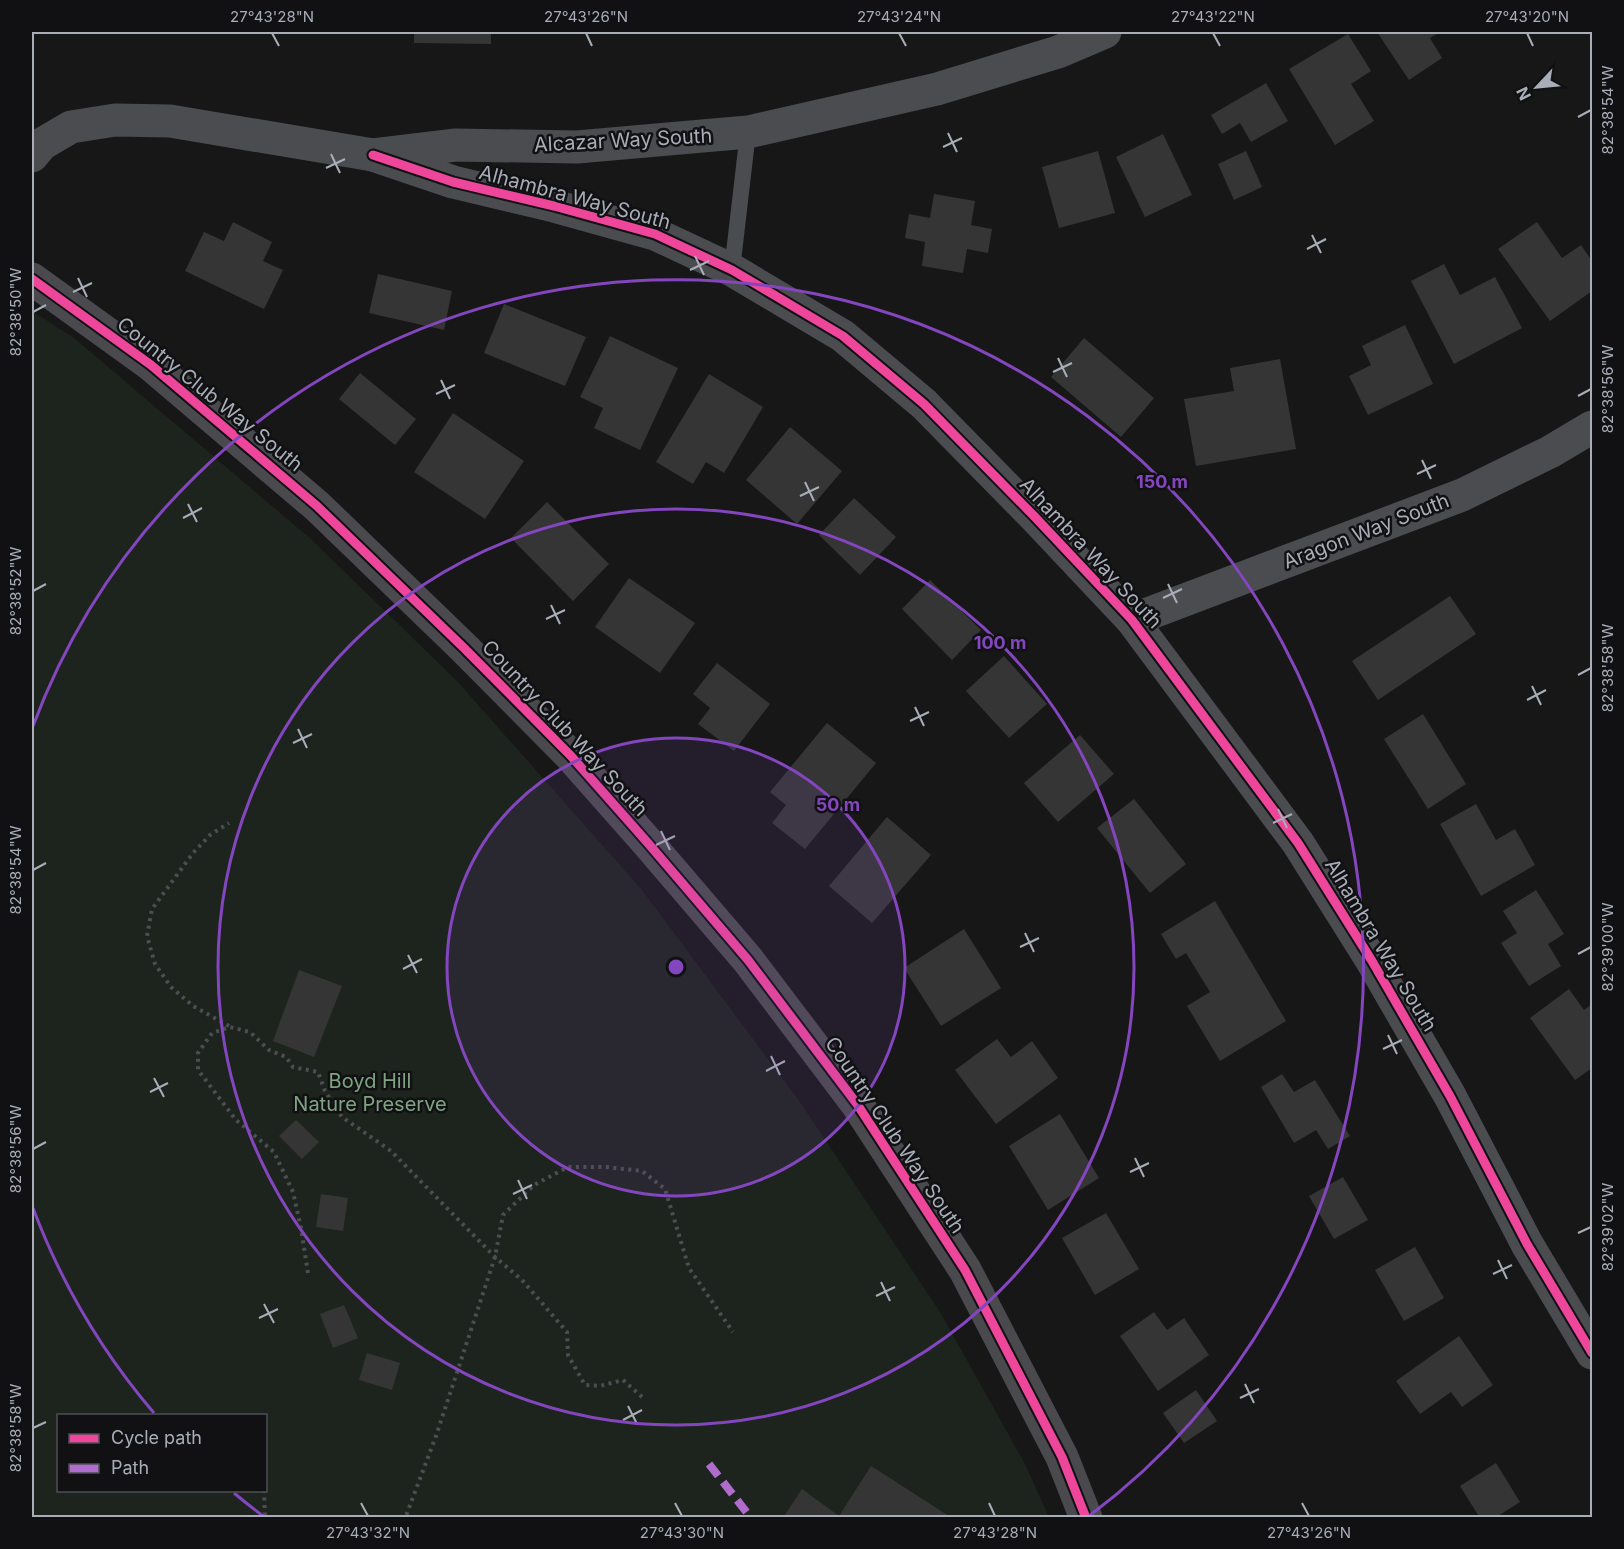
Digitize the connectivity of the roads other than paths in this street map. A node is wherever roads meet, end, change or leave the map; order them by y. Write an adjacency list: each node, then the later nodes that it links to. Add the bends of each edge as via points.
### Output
1 (1105, 32): 2 (street, Alcazar Way South, via 1058,52 937,89)
2 (748, 132): 3 (street, Alcazar Way South, via 577,147 456,145); 5 (lane)
3 (373, 155): 4 (street, Alcazar Way South, via 170,121 115,120 71,127 42,144); 5 (street, Alhambra Way South, via 453,182 655,234)
4 (32, 156)
5 (732, 270): 8 (street, Alhambra Way South, via 843,336 924,404)
6 (32, 279): 10 (street, Country Club Way South, via 151,365 316,506 571,756 748,960 857,1104 965,1270 1062,1457)
7 (1593, 427): 8 (street, Aragon Way South, via 1462,495)
8 (1132, 620): 9 (street, Alhambra Way South, via 1298,843 1372,961 1450,1096 1527,1244)
9 (1593, 1353)
10 (1086, 1518)

